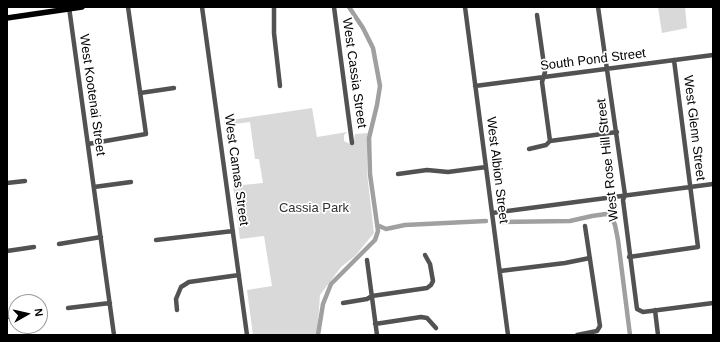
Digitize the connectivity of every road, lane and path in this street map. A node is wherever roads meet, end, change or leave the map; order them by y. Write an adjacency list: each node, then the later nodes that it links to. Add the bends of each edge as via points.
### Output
1 (82, 7): 8 (main road)
2 (128, 7): 18 (street)
3 (202, 7): 35 (street, West Camas Street)
4 (274, 7): 15 (street)
5 (334, 7): 21 (street, West Cassia Street)
6 (465, 7): 16 (street, West Albion Street)
7 (598, 7): 13 (street, West Rose Hill Street, via 605,65)
8 (69, 8): 10 (main road); 22 (street, West Kootenai Street)
9 (537, 15): 14 (street, via 545,72)
10 (7, 18)
11 (713, 55): 12 (street, South Pond Street)
12 (674, 60): 13 (street, South Pond Street); 31 (street, West Glenn Street)
13 (608, 69): 14 (street, South Pond Street); 19 (street, West Rose Hill Street)
14 (543, 77): 16 (street, South Pond Street); 20 (street)
15 (280, 86)
16 (475, 86): 24 (street, West Albion Street)
17 (174, 88): 18 (street)
18 (140, 93): 22 (street, via 146,134)
19 (617, 132): 20 (street); 32 (street, West Rose Hill Street)
20 (550, 141): 23 (street, via 546,145)
21 (352, 143)
22 (88, 144): 30 (street, West Kootenai Street)
23 (529, 149)
24 (486, 167): 25 (street); 33 (street, West Albion Street)
25 (398, 174)
26 (25, 181): 28 (street)
27 (130, 182): 30 (street)
28 (7, 183)
29 (713, 184): 31 (street)
30 (94, 187): 36 (street, West Kootenai Street)
31 (690, 187): 32 (street); 42 (street, West Glenn Street, via 698,247)
32 (625, 195): 33 (street); 42 (street, West Rose Hill Street, via 623,200)
33 (492, 212): 45 (street, West Albion Street)
34 (585, 226): 43 (street)
35 (233, 231): 37 (street); 46 (street, West Camas Street)
36 (101, 237): 38 (street); 48 (street, West Kootenai Street)
37 (156, 240)
38 (59, 244)
39 (34, 247): 40 (street)
40 (7, 251)
41 (425, 255): 47 (street, via 430,264 433,280 431,285 427,288)
42 (629, 257): 53 (street, West Rose Hill Street, via 639,311)
43 (590, 258): 45 (street); 60 (street, via 599,330)
44 (367, 260): 47 (street)
45 (500, 271): 59 (street, West Albion Street)
46 (239, 275): 52 (street, via 189,282 180,287 176,299); 57 (street, West Camas Street)
47 (372, 296): 49 (street); 54 (street)
48 (110, 303): 51 (street); 56 (street, West Kootenai Street)
49 (343, 303)
50 (713, 303): 53 (street)
51 (68, 308)
52 (177, 310)
53 (655, 310): 61 (street)
54 (375, 324): 55 (street, via 427,318); 58 (street)
55 (436, 328)
56 (114, 335)
57 (247, 335)
58 (377, 335)
59 (508, 335)
60 (577, 335)
61 (658, 335)

